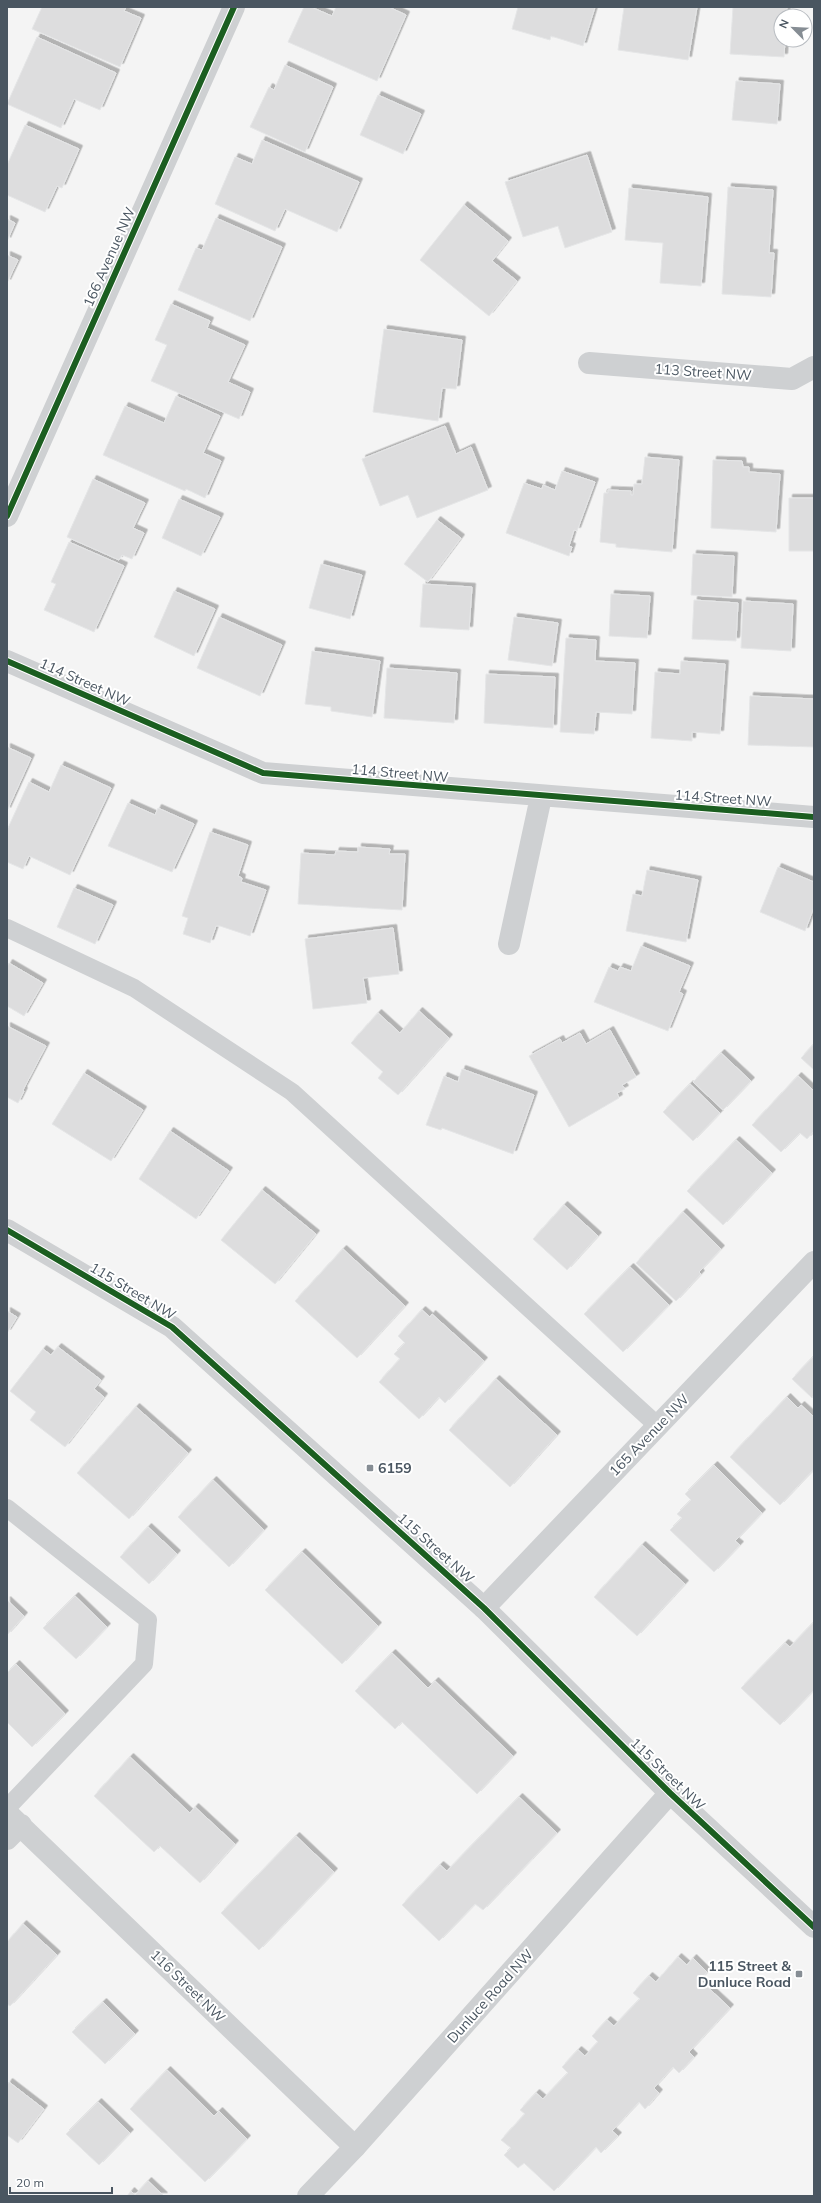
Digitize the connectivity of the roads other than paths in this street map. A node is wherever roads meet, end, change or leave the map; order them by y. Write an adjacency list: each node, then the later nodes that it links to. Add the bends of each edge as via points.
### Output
1 (234, 7): 4 (street, 166 Avenue NW)
2 (589, 363): 3 (street, 113 Street NW, via 792,379)
3 (814, 367)
4 (7, 516)
5 (7, 660): 6 (street, 114 Street NW, via 263,773)
6 (541, 796): 7 (street, 114 Street NW); 9 (street)
7 (814, 817)
8 (7, 928): 12 (lane, via 134,988 292,1092)
9 (509, 944)
10 (7, 1230): 14 (street, 115 Street NW, via 172,1327)
11 (814, 1262): 12 (street, 165 Avenue NW)
12 (658, 1426): 14 (street, 165 Avenue NW)
13 (7, 1508): 16 (lane, via 148,1620 144,1664)
14 (484, 1608): 15 (street, 115 Street NW)
15 (670, 1793): 18 (street, 115 Street NW); 19 (street, Dunluce Road NW)
16 (7, 1808)
17 (12, 1826): 19 (street, 116 Street NW)
18 (814, 1927)
19 (355, 2147): 20 (street, Dunluce Road NW)
20 (308, 2196)

